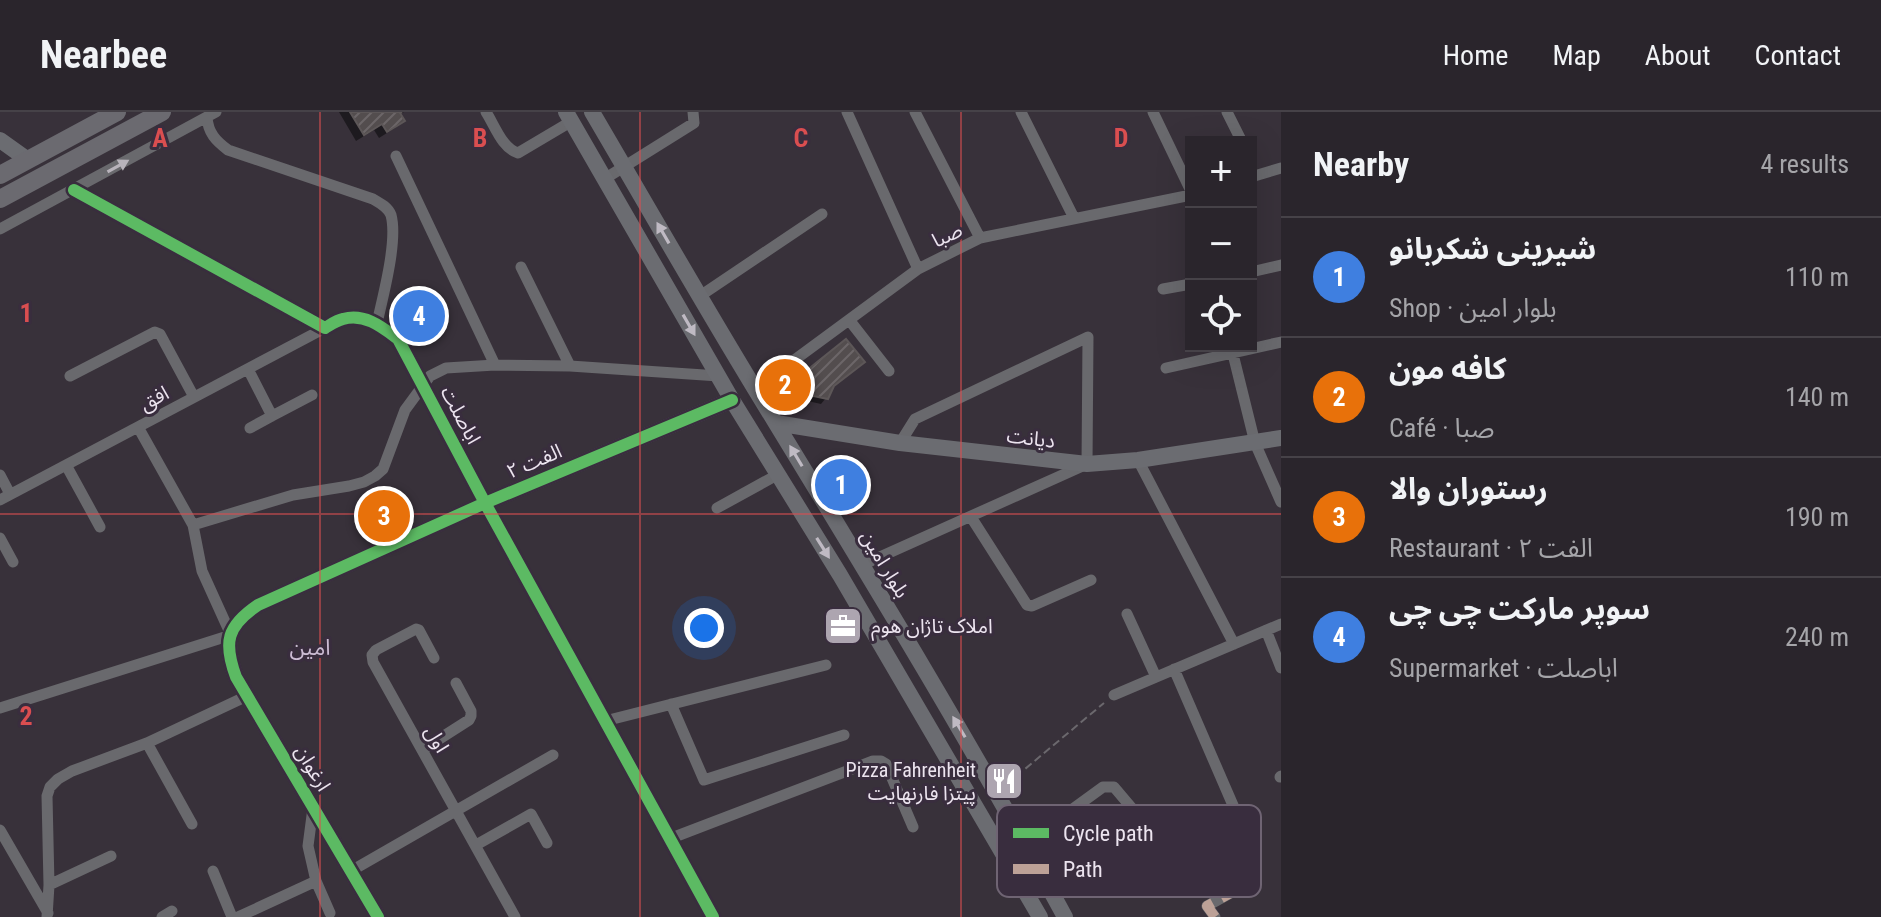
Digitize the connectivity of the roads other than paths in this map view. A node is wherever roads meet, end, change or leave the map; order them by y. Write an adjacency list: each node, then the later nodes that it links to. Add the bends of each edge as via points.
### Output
1 (117, 112): 16 (main road)
2 (162, 112): 25 (main road)
3 (486, 112): 12 (street, via 507,147 518,153)
4 (592, 112): 17 (main road, بلوار امین)
5 (693, 112): 17 (street, via 694,123)
6 (847, 112): 32 (street)
7 (915, 112): 29 (street)
8 (1021, 112): 27 (street)
9 (1153, 112): 22 (street)
10 (1227, 112): 13 (street)
11 (211, 115): 23 (street, one-way to 11); 38 (street, via 211,134 228,150 385,206 391,214 392,248)
12 (569, 117): 21 (main road)
13 (1239, 136)
14 (0, 140): 16 (main road)
15 (396, 156): 44 (street)
16 (28, 160): 19 (main road)
17 (624, 167): 21 (street); 36 (main road, بلوار امین, one-way to 17)
18 (1281, 168): 20 (street)
19 (0, 175)
20 (1257, 175)
21 (606, 178): 50 (main road, one-way to 50)
22 (1185, 180)
23 (74, 190): 28 (street); 39 (street)
24 (1185, 194): 27 (street, صبا)
25 (0, 199)
26 (822, 214): 36 (street)
27 (1074, 218): 29 (street, صبا)
28 (0, 229)
29 (980, 238): 32 (street, صبا)
30 (1281, 265): 33 (street)
31 (521, 267): 45 (street)
32 (918, 269): 37 (street, صبا)
33 (1257, 271)
34 (1185, 285): 35 (street)
35 (1163, 289)
36 (700, 296): 52 (main road, بلوار امین)
37 (850, 321): 48 (street); 52 (street, صبا)
38 (377, 323): 39 (street, via 343,318); 51 (street, اباصلت, via 398,339)
39 (325, 328): 47 (street, افق)
40 (1281, 342): 41 (street)
41 (1257, 346)
42 (1225, 352): 46 (street)
43 (1232, 352): 62 (street)
44 (495, 365): 45 (street); 51 (street, via 446,368)
45 (570, 366): 50 (street)
46 (1166, 368)
47 (248, 369): 54 (street, افق); 56 (street)
48 (889, 371)
49 (70, 376): 54 (street, via 155,332)
50 (719, 376): 55 (main road)
51 (423, 386): 70 (street, اباصلت); 73 (street, via 405,410 383,469 375,476)
52 (755, 389): 57 (main road, بلوار امین)
53 (312, 395): 56 (street)
54 (194, 397): 58 (street, افق)
55 (732, 400): 67 (main road); 70 (main road, الفت ۲)
56 (272, 416): 59 (street)
57 (776, 423): 61 (main road, دیانت); 77 (main road, بلوار امین, one-way to 57)
58 (138, 427): 65 (street, افق); 73 (street)
59 (250, 428)
60 (1281, 438): 62 (main road, دیانت)
61 (900, 443): 64 (main road, دیانت); 64 (street, via 915,419 1088,337)
62 (1255, 443): 63 (main road, دیانت); 69 (street)
63 (1138, 460): 64 (main road, دیانت); 84 (street)
64 (1087, 464): 72 (street)
65 (66, 465): 68 (street, افق); 74 (street)
66 (0, 475): 68 (street)
67 (777, 475): 71 (street); 78 (main road, one-way to 78)
68 (5, 497)
69 (1281, 502)
70 (485, 503): 83 (main road, الفت ۲, via 258,605 243,615); 95 (street, اباصلت)
71 (717, 508)
72 (971, 517): 77 (street); 79 (street, via 1027,605)
73 (193, 525): 83 (street, via 202,571)
74 (100, 527)
75 (0, 538): 76 (street)
76 (13, 562)
77 (862, 565): 78 (main road); 100 (main road, بلوار امین, one-way to 77)
78 (840, 575): 111 (main road)
79 (1091, 580)
80 (1127, 614): 89 (street)
81 (1281, 624): 82 (street)
82 (1266, 630): 84 (street); 87 (street)
83 (231, 635): 92 (main road, ارغوان, via 229,657); 94 (street)
84 (1234, 644): 88 (street)
85 (434, 658): 98 (street, اول, via 414,629 372,655)
86 (826, 665): 93 (street)
87 (1281, 668)
88 (1174, 669): 89 (street); 103 (street)
89 (1156, 677): 91 (street)
90 (456, 683): 98 (street, via 471,711 469,720)
91 (1114, 695)
92 (247, 696): 97 (street); 104 (main road, ارغوان)
93 (671, 704): 95 (street); 96 (street, via 704,780)
94 (0, 708)
95 (605, 721): 109 (street, اباصلت)
96 (844, 735)
97 (147, 743): 106 (street); 118 (street, via 72,771 50,787)
98 (422, 750): 105 (street, اول)
99 (553, 755): 105 (street)
100 (1005, 805)
101 (1078, 805): 102 (street, via 1103,787 1114,787)
102 (1129, 805)
103 (1233, 805)
104 (313, 807): 116 (main road, ارغوان); 117 (street, via 308,846)
105 (457, 811): 112 (street, اول); 116 (street)
106 (192, 824)
107 (913, 827): 109 (street, via 886,764 873,761)
108 (0, 830): 113 (street)
109 (669, 839): 127 (street, اباصلت)
110 (547, 843): 112 (street, via 531,814)
111 (997, 843)
112 (476, 845): 126 (street, اول)
113 (5, 851): 123 (street)
114 (111, 856): 118 (street)
115 (213, 871): 124 (street)
116 (351, 871): 125 (main road, ارغوان)
117 (316, 881): 122 (street); 124 (street)
118 (49, 885): 123 (street)
119 (1028, 897): 128 (main road)
120 (1054, 897): 129 (main road, بلوار امین)
121 (1223, 897): 130 (street, via 1207,906)
122 (330, 913)
123 (49, 916)
124 (235, 917)
125 (378, 917)
126 (515, 917)
127 (713, 917)
128 (1040, 917)
129 (1065, 917)
130 (1215, 917)

